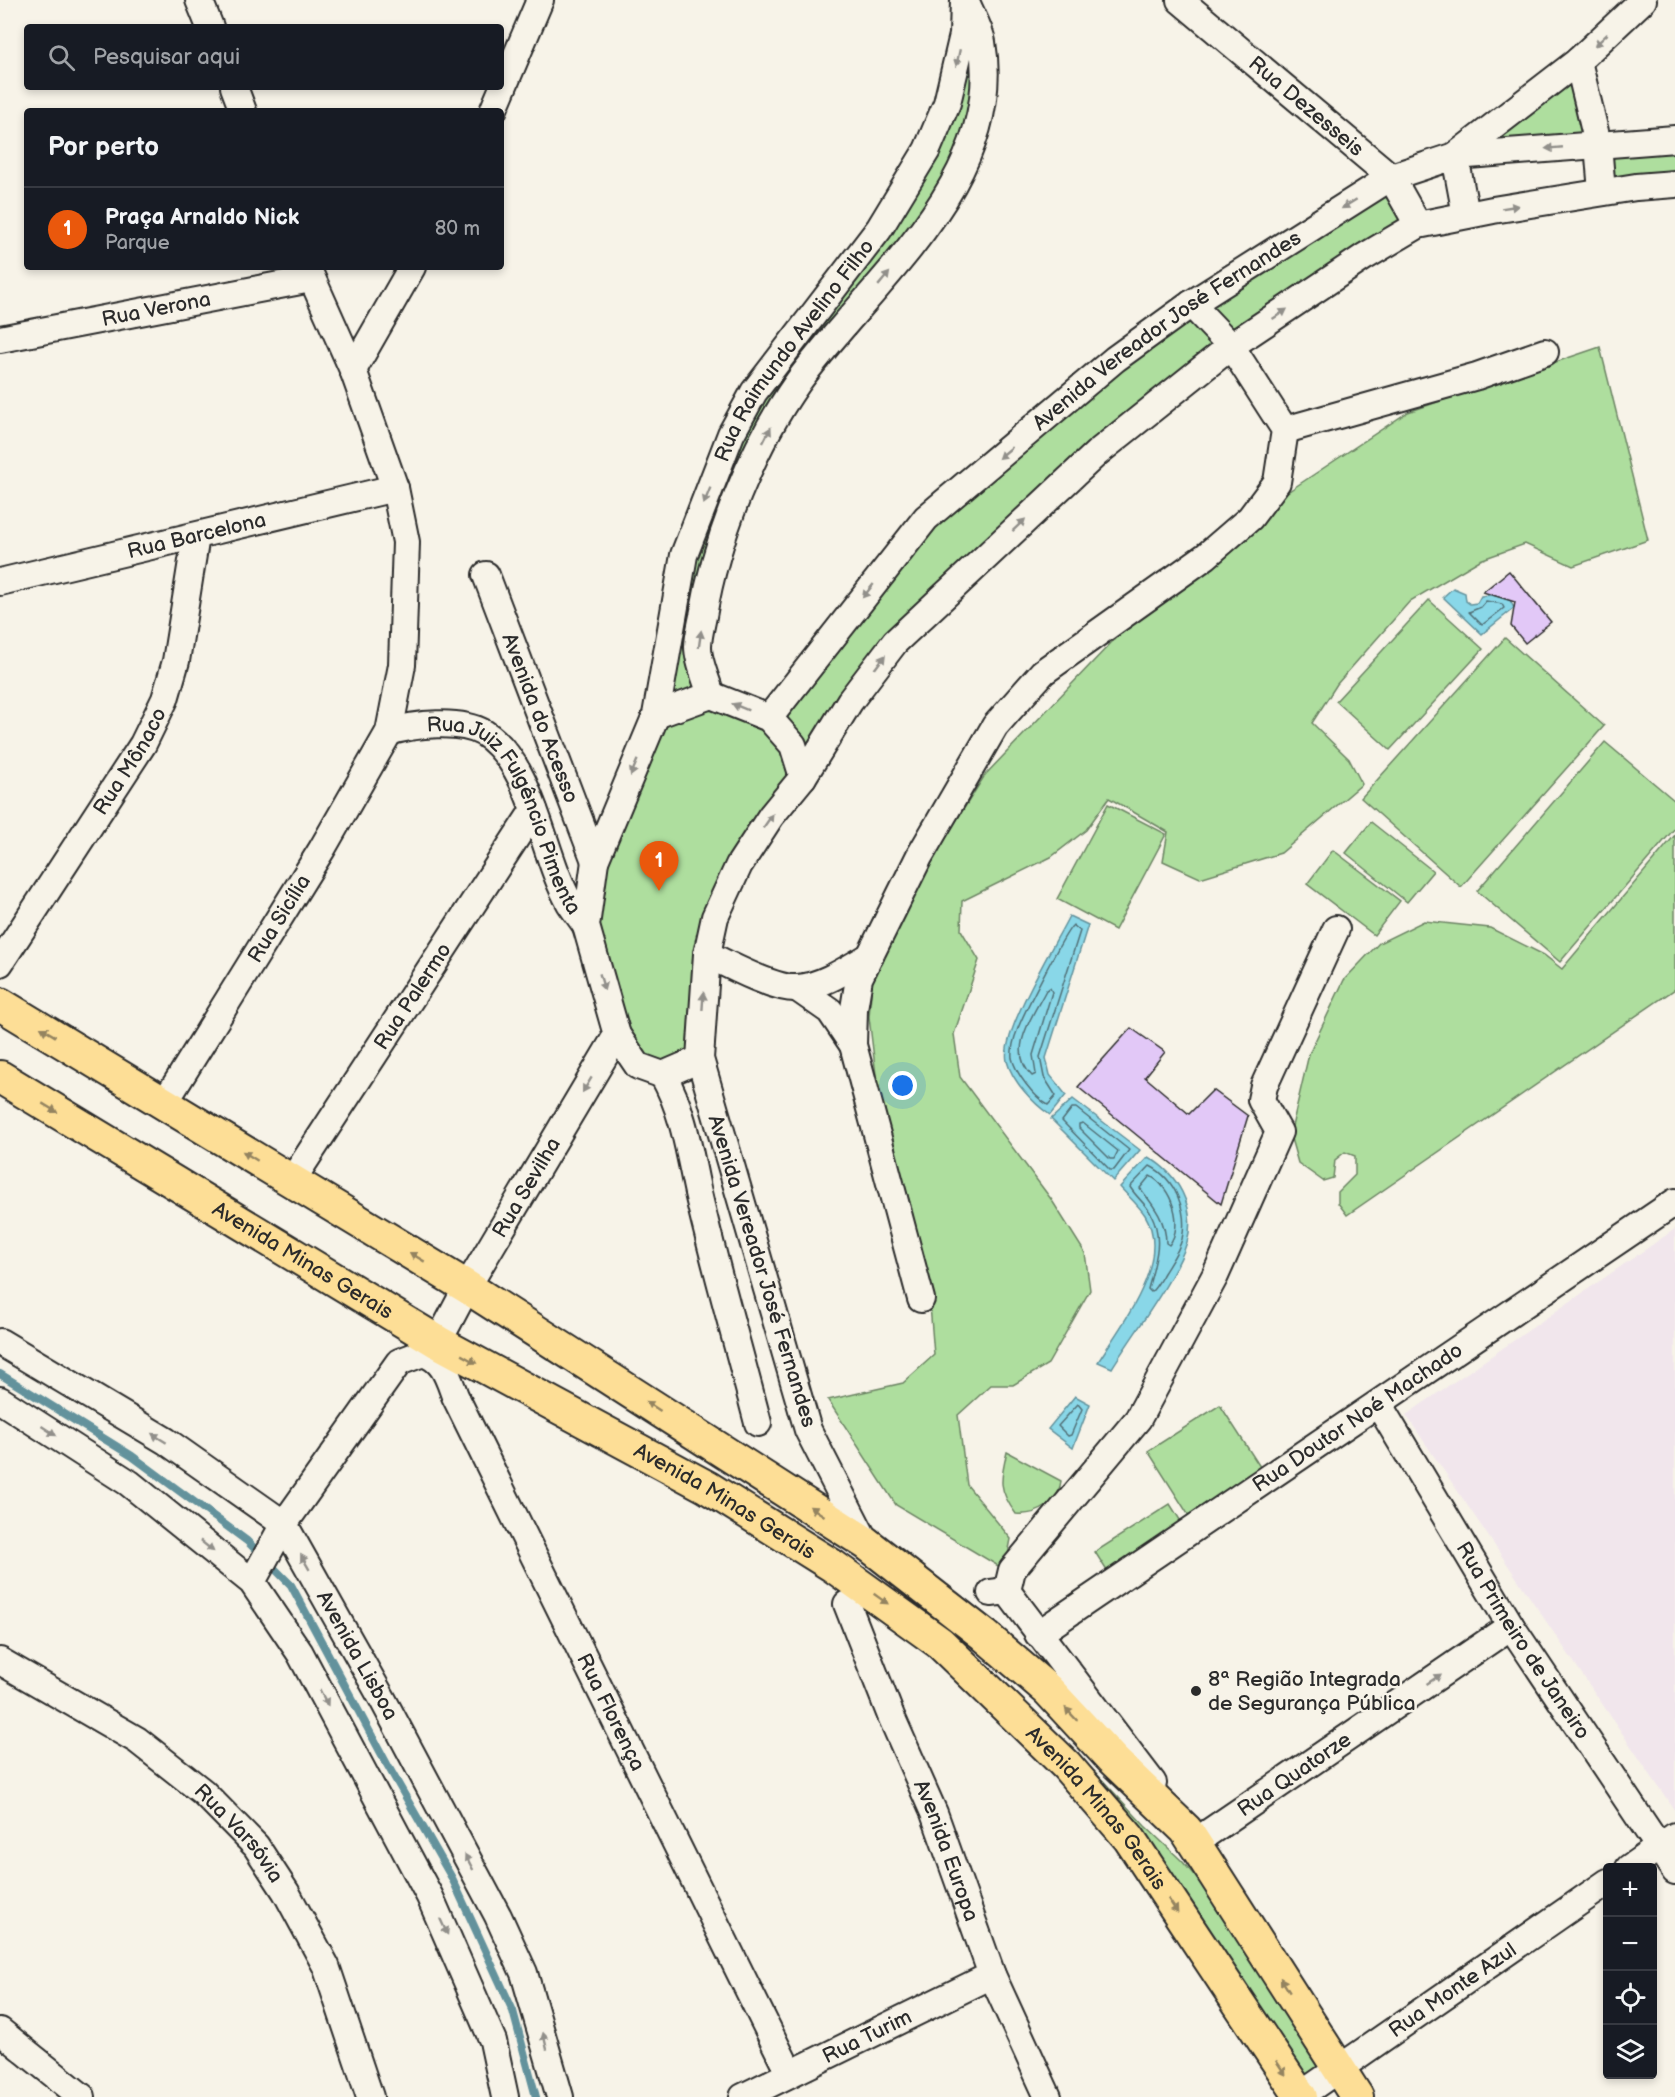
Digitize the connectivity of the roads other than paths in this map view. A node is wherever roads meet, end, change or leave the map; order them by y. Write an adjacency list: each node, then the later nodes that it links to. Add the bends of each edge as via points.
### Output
1 (199, 0): 6 (street)
2 (540, 0): 8 (street)
3 (964, 0): 33 (street, Rua Raimundo Avelino Filho, one-way to 3, via 698,648 710,582 726,526 747,475 798,382 908,251 951,191 971,145 984,102 985,70 982,40); 34 (street, Rua Raimundo Avelino Filho, one-way to 34, via 963,36 947,104 927,150 879,229 754,392 731,434 684,555)
4 (1180, 0): 16 (street, Rua Dezesseis)
5 (1643, 0): 7 (street, one-way to 7)
6 (209, 24)
7 (1578, 61): 14 (street); 15 (street)
8 (504, 85)
9 (235, 90): 11 (street)
10 (502, 90): 12 (street)
11 (242, 108)
12 (494, 108)
13 (1675, 140): 14 (street, Avenida Vereador José Fernandes)
14 (1598, 144): 15 (street, Avenida Vereador José Fernandes, one-way to 15); 18 (street)
15 (1455, 156): 16 (street, Avenida Vereador José Fernandes); 19 (street)
16 (1391, 177): 20 (street, Rua Dezesseis); 23 (street, Avenida Vereador José Fernandes, one-way to 23)
17 (1675, 184): 18 (street, Avenida Vereador José Fernandes)
18 (1602, 192): 19 (street, Avenida Vereador José Fernandes, one-way to 18)
19 (1466, 215): 20 (street, Avenida Vereador José Fernandes)
20 (1418, 225): 25 (street, Avenida Vereador José Fernandes, one-way to 20)
21 (410, 270): 27 (street)
22 (309, 273): 24 (street, Rua Verona); 27 (street, Rua Juiz Fulgêncio Pimenta)
23 (1191, 304): 25 (street); 35 (street, Avenida Vereador José Fernandes, one-way to 35, via 1115,359 926,518)
24 (0, 339)
25 (1231, 346): 28 (street); 37 (street, Avenida Vereador José Fernandes, one-way to 25, via 850,701 895,642 1098,453)
26 (1545, 352): 28 (street, via 1476,376)
27 (353, 370): 29 (street, Rua Juiz Fulgêncio Pimenta)
28 (1285, 430): 43 (street, via 1277,482 1250,518 1206,556 1043,672 995,726 918,857)
29 (395, 488): 30 (street, Rua Barcelona); 36 (street, Rua Juiz Fulgêncio Pimenta, via 406,543 402,664)
30 (196, 536): 32 (street, Rua Barcelona); 44 (street, Rua Mônaco, via 176,661 165,699 142,744)
31 (486, 575): 39 (street, Avenida do Acesso)
32 (0, 582)
33 (711, 695): 34 (street); 35 (street, one-way to 33)
34 (656, 714): 39 (street, one-way to 39)
35 (769, 718): 37 (street, via 793,745)
36 (389, 732): 38 (street, Rua Juiz Fulgêncio Pimenta, via 413,724 468,728 483,733 508,760); 52 (street, Rua Sicília)
37 (803, 777): 42 (street, Avenida Vereador José Fernandes, one-way to 37, via 715,917 739,865)
38 (534, 810): 40 (street, Rua Juiz Fulgêncio Pimenta, via 570,903); 53 (street, Rua Palermo)
39 (595, 861): 40 (street)
40 (586, 926): 47 (street, one-way to 47)
41 (1336, 929): 67 (street, Avenida Minas Gerais, via 1264,1086 1261,1100 1279,1132 1215,1276 1138,1419 1004,1585)
42 (707, 954): 45 (street, via 750,976); 49 (street, Avenida Vereador José Fernandes, one-way to 42)
43 (870, 956): 45 (street, via 836,975); 48 (street, via 859,978)
44 (0, 963)
45 (797, 988): 48 (street, via 830,1011)
46 (0, 1004): 52 (main road, Avenida Minas Gerais, one-way to 46)
47 (617, 1035): 50 (street, via 638,1066); 55 (street, Rua Sevilha, one-way to 55)
48 (853, 1045): 56 (street)
49 (700, 1059): 50 (street); 63 (street, Avenida Vereador José Fernandes, via 808,1430)
50 (663, 1075): 61 (street, Avenida Vereador José Fernandes, via 676,1098)
51 (0, 1077): 58 (main road, Avenida Minas Gerais, one-way to 58)
52 (165, 1102): 53 (main road, Avenida Minas Gerais, one-way to 52)
53 (291, 1182): 55 (main road, Avenida Minas Gerais, one-way to 53)
54 (1675, 1202): 60 (street, Rua Doutor Noé Machado)
55 (467, 1287): 58 (street, Rua Sevilha); 63 (main road, Avenida Minas Gerais, one-way to 55)
56 (921, 1299)
57 (0, 1342): 62 (street, Avenida Lisboa, one-way to 57, via 166,1442)
58 (433, 1348): 62 (street, via 399,1362); 77 (street, Rua Florença); 78 (main road, Avenida Minas Gerais, one-way to 78, via 707,1487 842,1572 940,1642 1065,1765 1129,1838)
59 (0, 1400): 64 (street, one-way to 64, via 129,1483)
60 (1379, 1405): 66 (street, Rua Primeiro de Janeiro); 67 (street, Rua Doutor Noé Machado)
61 (758, 1423)
62 (284, 1524): 64 (street); 82 (street, Avenida Lisboa, one-way to 62, via 524,1973 498,1916)
63 (866, 1543): 69 (main road, Avenida Minas Gerais, one-way to 63, via 1048,1690)
64 (252, 1582): 81 (street, one-way to 81, via 300,1653 430,1897 493,2041)
65 (847, 1604): 74 (street, Avenida Europa, via 934,1813)
66 (1511, 1626): 69 (street, Rua Quatorze, one-way to 66); 70 (street, Rua Primeiro de Janeiro)
67 (1038, 1634): 69 (street, Avenida Minas Gerais)
68 (0, 1661): 80 (street, Rua Varsóvia, via 137,1740 203,1792 256,1846 326,1966)
69 (1191, 1836): 76 (main road, Avenida Minas Gerais, one-way to 69)
70 (1667, 1841): 71 (street); 72 (street, Rua Primeiro de Janeiro)
71 (1636, 1863)
72 (1675, 1871)
73 (1603, 1885): 76 (street, Rua Monte Azul)
74 (992, 1975): 77 (street, Rua Turim); 84 (street, Avenida Europa)
75 (0, 2031): 79 (street)
76 (1339, 2070): 78 (street, Rua Monte Azul); 85 (main road, Avenida Minas Gerais)
77 (789, 2072): 83 (street, Rua Turim)
78 (1300, 2096)
79 (82, 2097)
80 (370, 2097)
81 (506, 2097)
82 (560, 2097)
83 (744, 2097)
84 (1048, 2097)
85 (1357, 2097)

